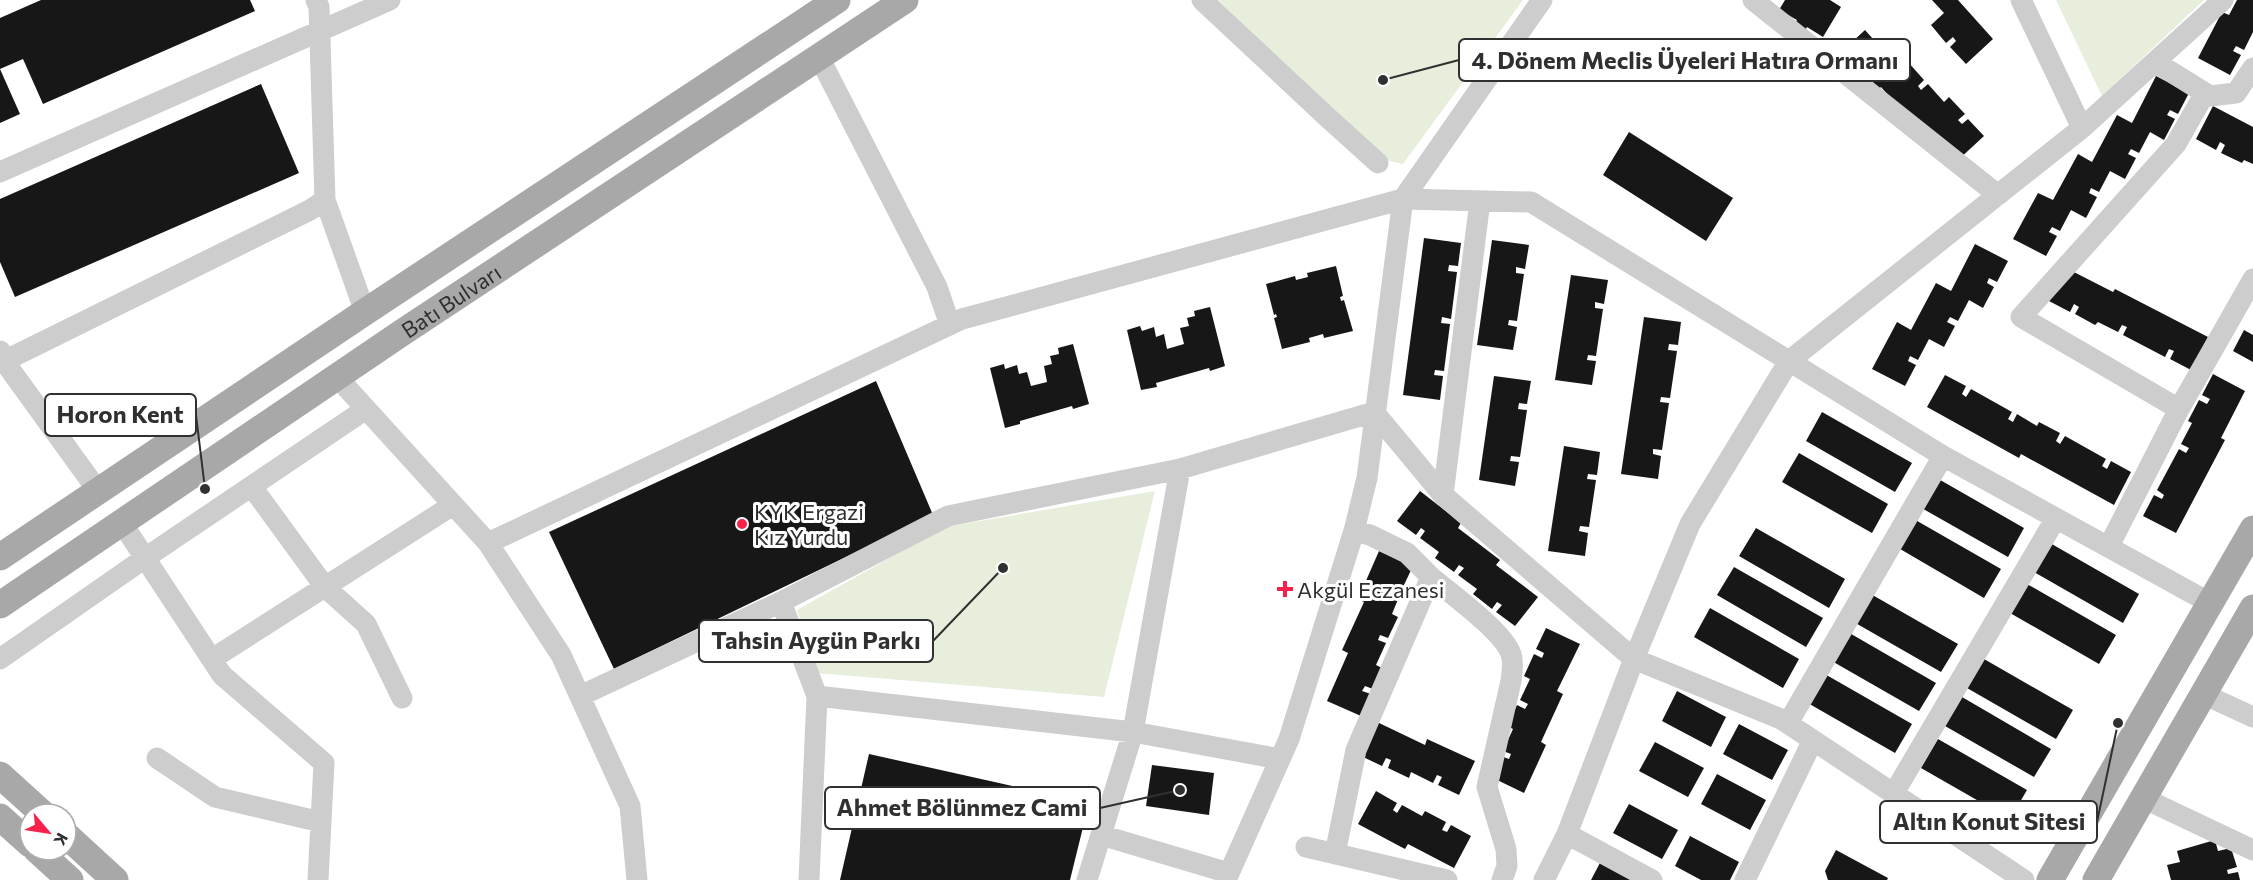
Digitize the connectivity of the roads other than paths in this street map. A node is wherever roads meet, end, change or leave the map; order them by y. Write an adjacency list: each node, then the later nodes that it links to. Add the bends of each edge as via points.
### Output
1 (315, 0): 10 (street)
2 (390, 0): 10 (street)
3 (837, 0): 23 (main road, Batı Bulvarı)
4 (905, 0): 11 (main road, Batı Bulvarı)
5 (1202, 0): 16 (street)
6 (1542, 0): 19 (street)
7 (1753, 0): 18 (street)
8 (2021, 0): 15 (street)
9 (2223, 0): 12 (street)
10 (319, 31): 17 (street); 20 (street)
11 (819, 57): 24 (street, via 937,287); 27 (main road, Batı Bulvarı)
12 (2155, 62): 14 (street); 15 (street)
13 (2253, 68): 14 (street, via 2235,93)
14 (2205, 93): 29 (street, via 2176,144 2021,317)
15 (2082, 128): 18 (street)
16 (1378, 163)
17 (0, 172)
18 (1998, 195): 26 (street)
19 (1403, 199): 21 (street); 24 (street); 30 (street)
20 (325, 200): 23 (street); 25 (street)
21 (1480, 201): 26 (street, via 1531,202); 35 (street)
22 (2253, 279): 29 (street)
23 (365, 312): 34 (main road, Batı Bulvarı)
24 (950, 325): 41 (street)
25 (1, 358): 34 (street)
26 (1789, 361): 31 (street); 53 (street, via 1690,524)
27 (337, 377): 28 (street); 38 (main road, Batı Bulvarı)
28 (366, 409): 33 (street); 36 (street)
29 (2180, 409): 42 (street)
30 (1374, 412): 32 (street); 35 (street); 40 (street, via 1367,478)
31 (1943, 456): 37 (street); 59 (street)
32 (1180, 469): 47 (street, via 948,516); 60 (street)
33 (252, 487): 44 (street); 46 (street)
34 (98, 491): 43 (main road, Batı Bulvarı)
35 (1443, 495): 53 (street)
36 (453, 505): 41 (street); 46 (street)
37 (2056, 518): 42 (street); 65 (street)
38 (122, 523): 44 (street); 49 (main road, Batı Bulvarı)
39 (2253, 529): 48 (main road)
40 (1354, 531): 45 (street, via 1407,552); 63 (street)
41 (488, 543): 55 (street, via 561,655)
42 (2109, 546): 48 (street)
43 (0, 557)
44 (145, 558): 51 (street); 52 (street)
45 (1431, 577): 76 (street, via 1356,750); 86 (street, via 1492,629 1512,655 1512,675 1486,787 1506,849 1507,866)
46 (325, 587): 52 (street); 57 (street, via 366,624)
47 (781, 602): 55 (street); 56 (street)
48 (2210, 603): 91 (main road)
49 (0, 605)
50 (2252, 612): 54 (main road)
51 (0, 659)
52 (212, 659): 69 (street, via 222,675 324,764)
53 (1634, 659): 59 (street); 71 (street)
54 (2203, 694): 58 (street); 66 (main road)
55 (580, 696): 82 (street, via 630,806)
56 (817, 696): 60 (street); 83 (street)
57 (402, 698)
58 (2253, 717)
59 (1788, 723): 61 (street)
60 (1133, 732): 63 (street); 72 (street)
61 (1813, 740): 65 (street); 89 (street)
62 (157, 758): 69 (street, via 215,797)
63 (1280, 759): 78 (street)
64 (0, 775): 67 (main road)
65 (1894, 793): 90 (street)
66 (2143, 798): 73 (street); 92 (main road)
67 (30, 802)
68 (0, 817): 70 (main road)
69 (321, 822): 81 (street)
70 (18, 833)
71 (1567, 834): 87 (street); 88 (street)
72 (1101, 835): 78 (street); 84 (street)
73 (2251, 843)
74 (78, 846): 80 (main road)
75 (1306, 847): 76 (street)
76 (1335, 854): 85 (street)
77 (50, 862): 79 (main road)
78 (1228, 877)
79 (70, 880)
80 (115, 880)
81 (318, 880)
82 (637, 880)
83 (809, 880)
84 (1087, 880)
85 (1447, 880)
86 (1502, 880)
87 (1544, 880)
88 (1652, 880)
89 (1745, 880)
90 (2024, 880)
91 (2050, 880)
92 (2096, 880)

